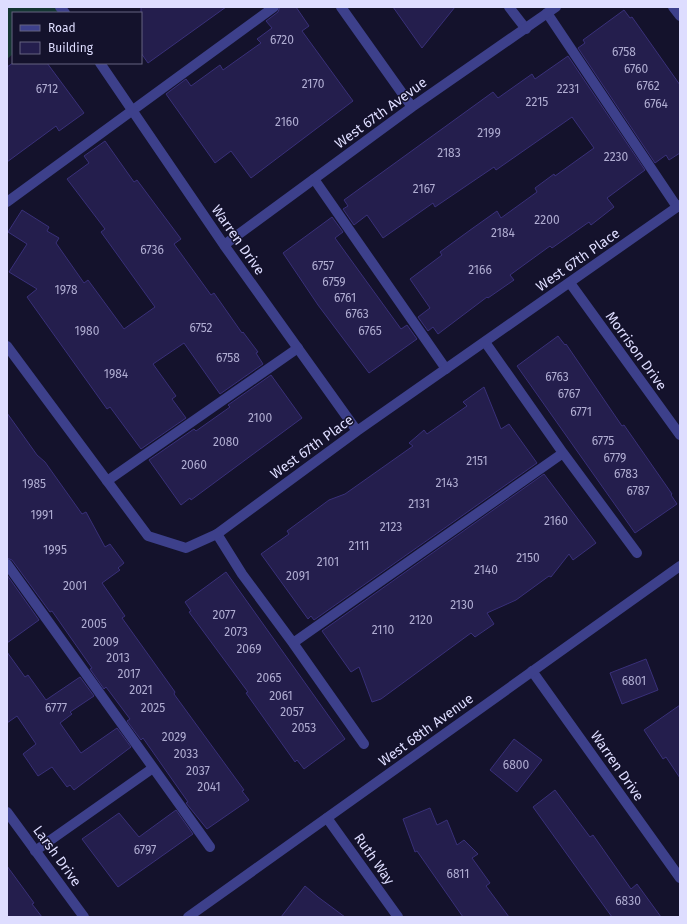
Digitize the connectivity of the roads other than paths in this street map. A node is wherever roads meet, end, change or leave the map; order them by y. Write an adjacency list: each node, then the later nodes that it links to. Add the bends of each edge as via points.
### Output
1 (274, 7): 11 (street)
2 (341, 7): 10 (street)
3 (509, 7): 8 (street)
4 (556, 7): 6 (street, West 67th Avevue)
5 (673, 7): 7 (street)
6 (547, 13): 8 (street, West 67th Avevue); 14 (street)
7 (680, 16)
8 (526, 29): 10 (street, West 67th Avevue)
9 (101, 64): 11 (street, Warren Drive)
10 (412, 107): 12 (street, West 67th Avevue)
11 (133, 110): 13 (street); 15 (street, Warren Drive)
12 (314, 179): 15 (street, West 67th Avevue); 20 (street)
13 (7, 202)
14 (678, 206): 16 (street, West 67th Place)
15 (224, 244): 19 (street, Warren Drive)
16 (570, 283): 17 (street, West 67th Place); 22 (street, Morrison Drive)
17 (485, 342): 20 (street, West 67th Place); 23 (street)
18 (7, 346): 24 (street, West 67th Place)
19 (298, 348): 21 (street, Warren Drive); 24 (street)
20 (446, 369): 21 (street, West 67th Place)
21 (357, 431): 25 (street, West 67th Place)
22 (680, 435)
23 (563, 453): 26 (street); 29 (street)
24 (107, 481): 25 (street, West 67th Place, via 148,536 186,548)
25 (217, 534): 29 (street, via 242,574)
26 (637, 554)
27 (7, 564): 32 (street)
28 (680, 566): 30 (street, West 68th Avenue)
29 (293, 643): 31 (street)
30 (532, 671): 34 (street, West 68th Avenue); 37 (street, Warren Drive)
31 (364, 744)
32 (153, 768): 35 (street); 36 (street)
33 (7, 812): 36 (street, Larsh Drive)
34 (327, 818): 39 (street, West 68th Avenue); 40 (street, Ruth Way)
35 (210, 847)
36 (35, 851): 38 (street, Larsh Drive)
37 (680, 878)
38 (84, 917)
39 (188, 917)
40 (398, 917)

